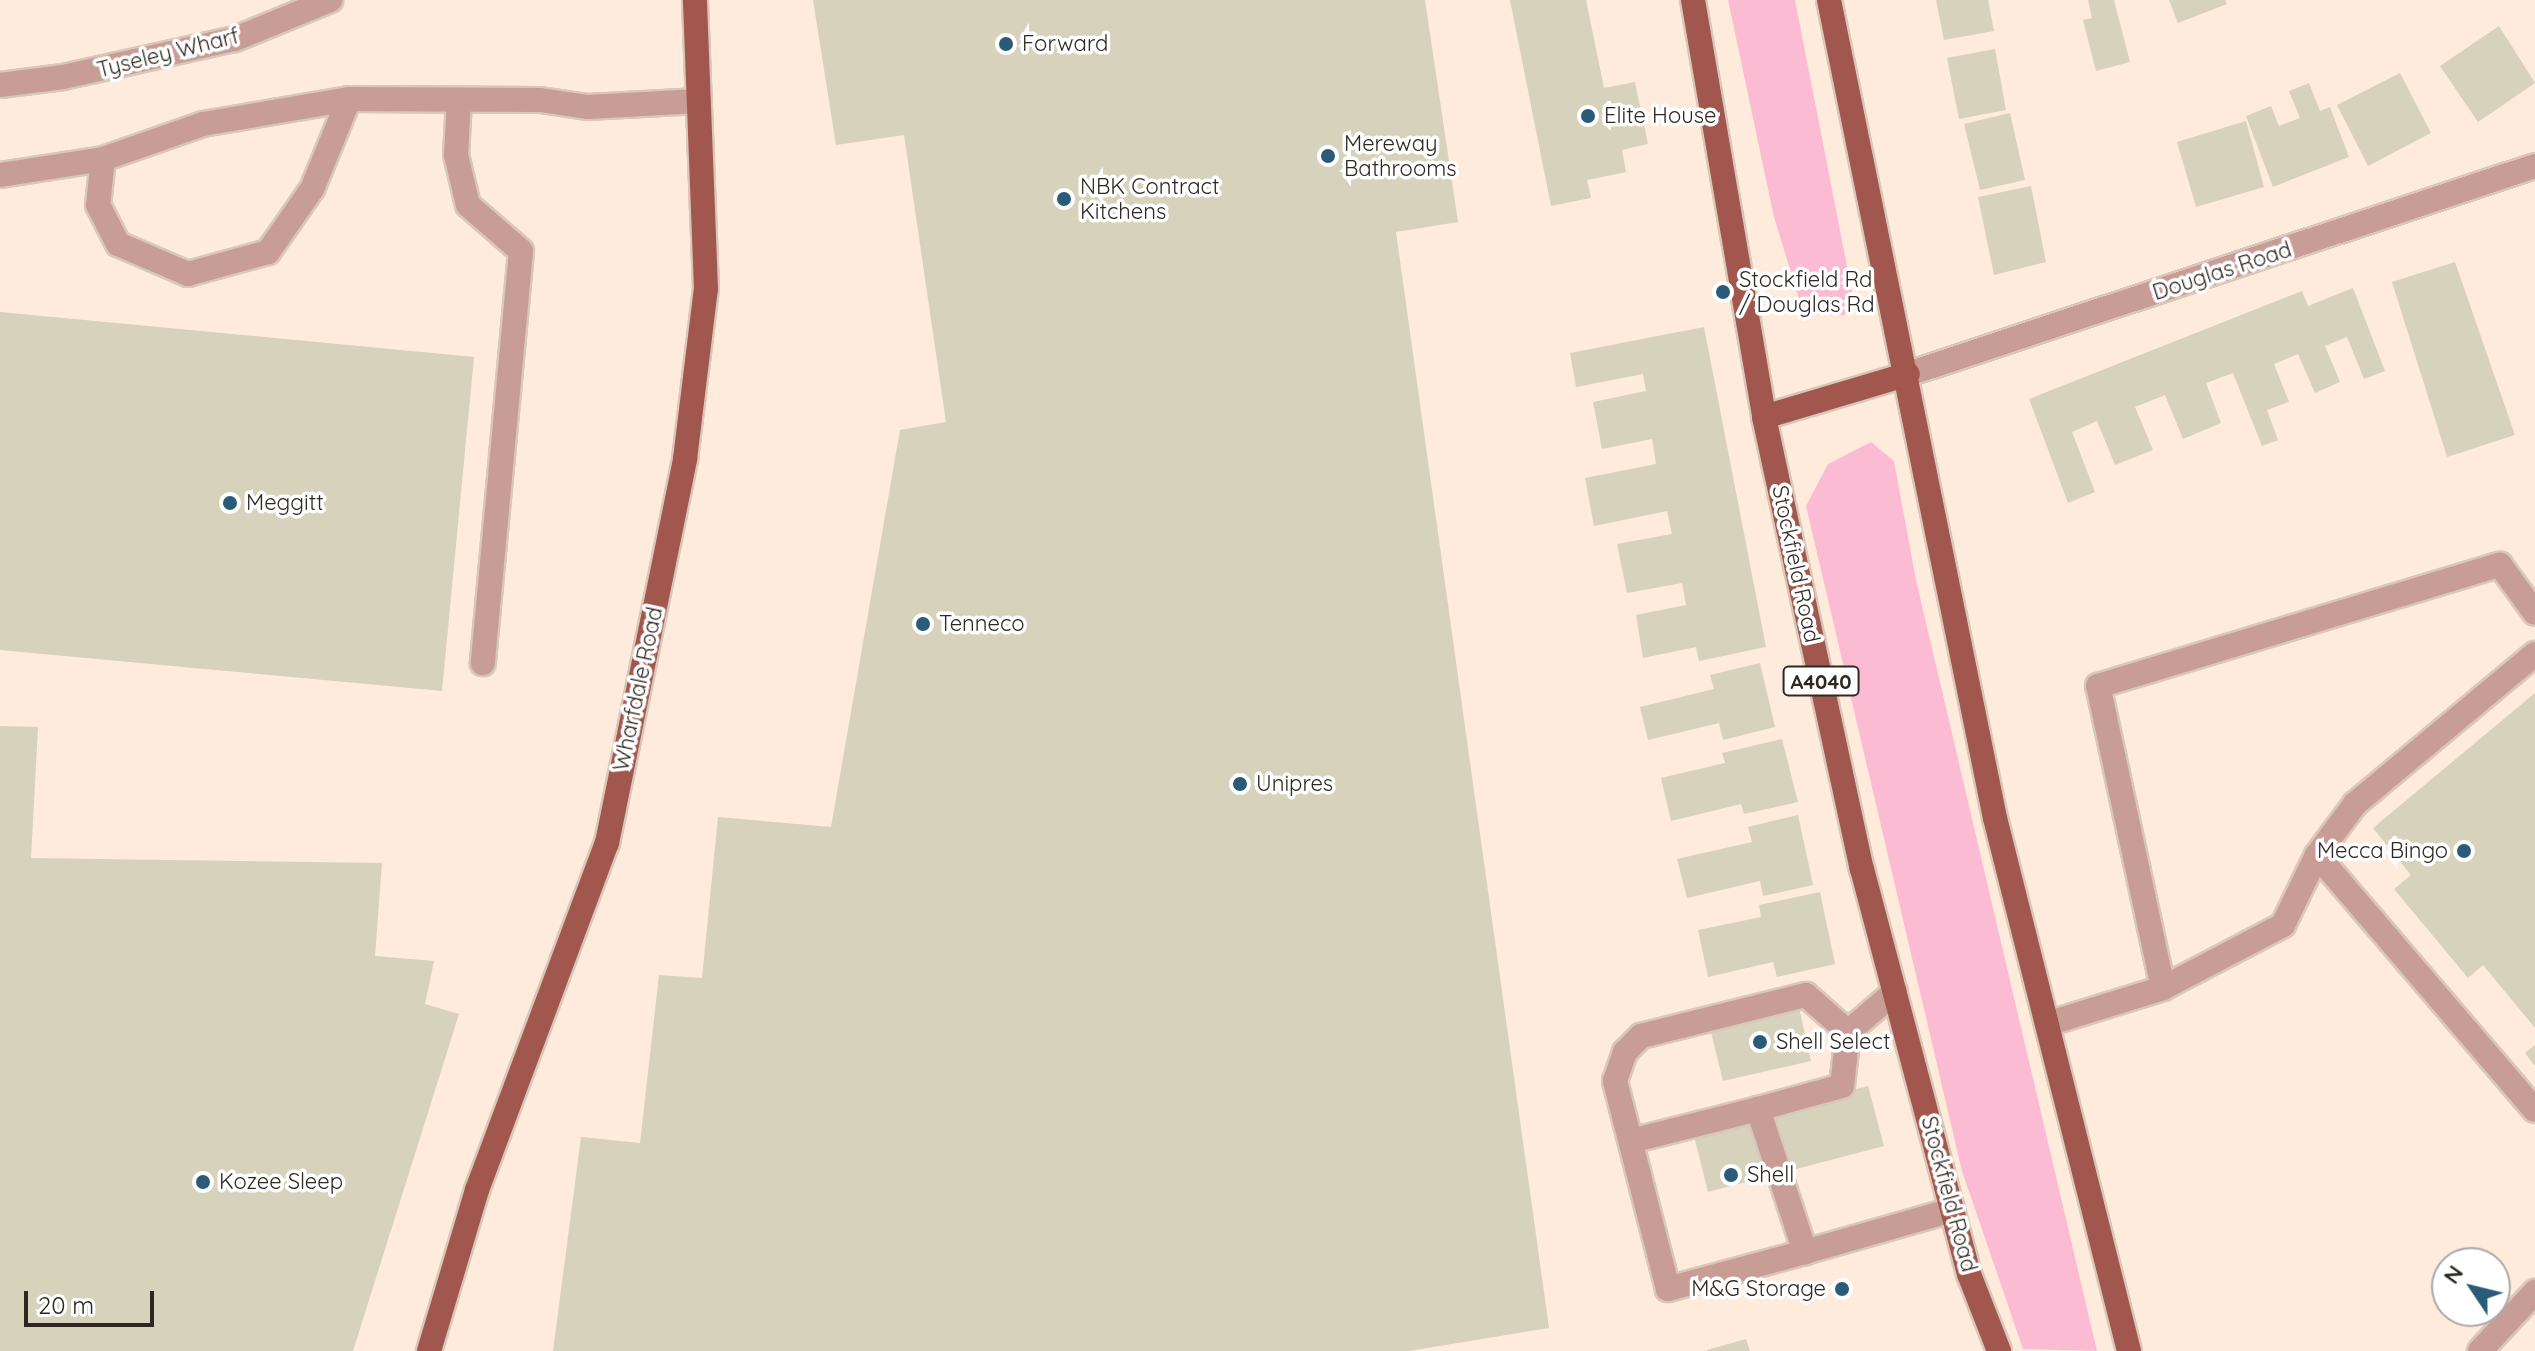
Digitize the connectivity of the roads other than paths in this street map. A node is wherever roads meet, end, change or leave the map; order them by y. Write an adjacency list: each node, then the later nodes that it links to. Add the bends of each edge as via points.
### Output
1 (330, 0): 5 (street, Tyseley Wharf, via 235,39 63,77)
2 (695, 0): 8 (main road, Wharfdale Road)
3 (1693, 0): 13 (main road, Stockfield Road / A4040)
4 (1829, 0): 12 (main road)
5 (0, 85)
6 (349, 99): 7 (street); 9 (street, via 203,124); 9 (street, via 312,189 268,252 188,274 118,244 98,205)
7 (459, 100): 8 (street, via 540,100 588,107); 16 (street, via 456,155 468,205 521,251)
8 (699, 101): 28 (main road, Wharfdale Road, via 706,289 695,382 685,459 607,843 477,1190)
9 (103, 159): 11 (street)
10 (2535, 166): 12 (street, Douglas Road)
11 (0, 175)
12 (1908, 374): 13 (main road); 20 (main road, via 1995,818)
13 (1764, 417): 19 (main road, Stockfield Road / A4040, via 1862,869)
14 (2535, 613): 18 (street, via 2500,565 2098,686)
15 (2535, 654): 17 (street, via 2355,804)
16 (483, 663)
17 (2317, 855): 18 (street, via 2283,925); 23 (street)
18 (2163, 988): 20 (street)
19 (1895, 992): 21 (street); 25 (main road, Stockfield Road / A4040)
20 (2047, 1024): 30 (main road)
21 (1848, 1032): 22 (street, via 1842,1086); 24 (street, via 1806,995 1641,1036 1625,1052 1615,1081)
22 (1758, 1109): 24 (street); 26 (street)
23 (2535, 1110)
24 (1631, 1141): 26 (street, via 1668,1289)
25 (1952, 1210): 26 (street); 29 (main road, Stockfield Road / A4040, via 1969,1274)
26 (1805, 1252)
27 (2535, 1292): 31 (street)
28 (429, 1351)
29 (1999, 1351)
30 (2129, 1351)
31 (2480, 1351)

